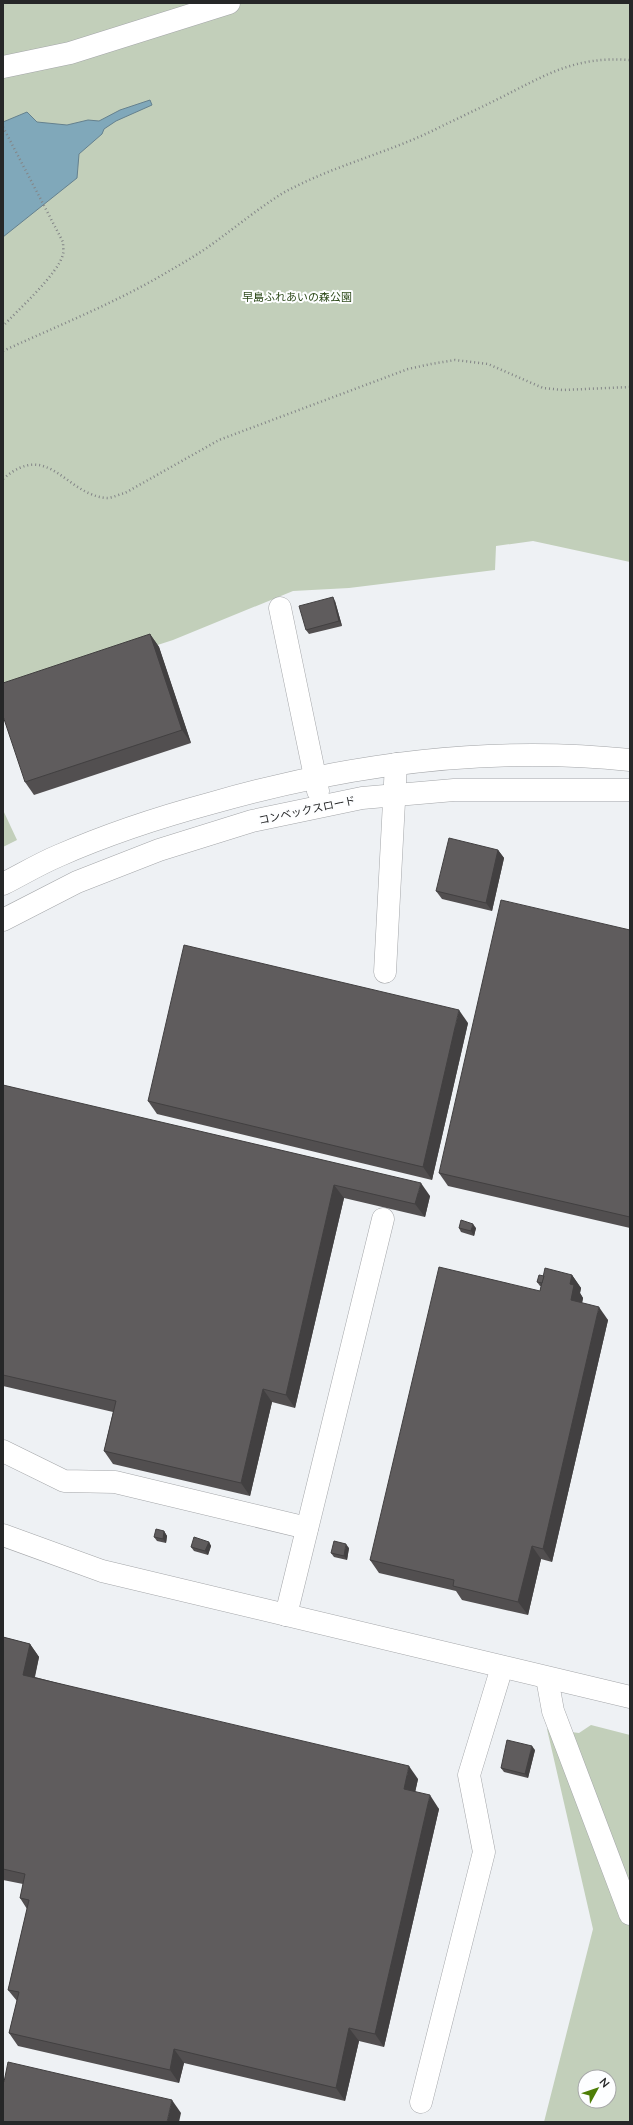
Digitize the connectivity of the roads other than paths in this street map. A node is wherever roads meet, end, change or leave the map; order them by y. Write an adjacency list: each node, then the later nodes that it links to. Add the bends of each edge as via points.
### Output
1 (229, 3): 2 (street, via 70,53)
2 (3, 67)
3 (280, 608): 6 (street)
4 (630, 760): 5 (street, via 584,755 523,754 450,756)
5 (396, 764): 6 (street); 8 (street)
6 (315, 777): 9 (street); 10 (street, via 266,787 119,831 57,856)
7 (630, 790): 8 (street, コンベックスロード, via 454,790)
8 (395, 795): 9 (street, コンベックスロード); 12 (street)
9 (322, 806): 11 (street, コンベックスロード, via 252,822 159,850 77,882)
10 (3, 884)
11 (3, 920)
12 (385, 972)
13 (384, 1219): 15 (street)
14 (3, 1451): 15 (street, via 64,1481 115,1482)
15 (307, 1528): 17 (street)
16 (3, 1536): 17 (street, via 102,1571)
17 (286, 1615): 18 (street)
18 (502, 1667): 19 (street); 22 (street, via 469,1775 484,1852)
19 (547, 1678): 20 (street); 21 (street, via 553,1711)
20 (630, 1697)
21 (630, 1914)
22 (421, 2102)

